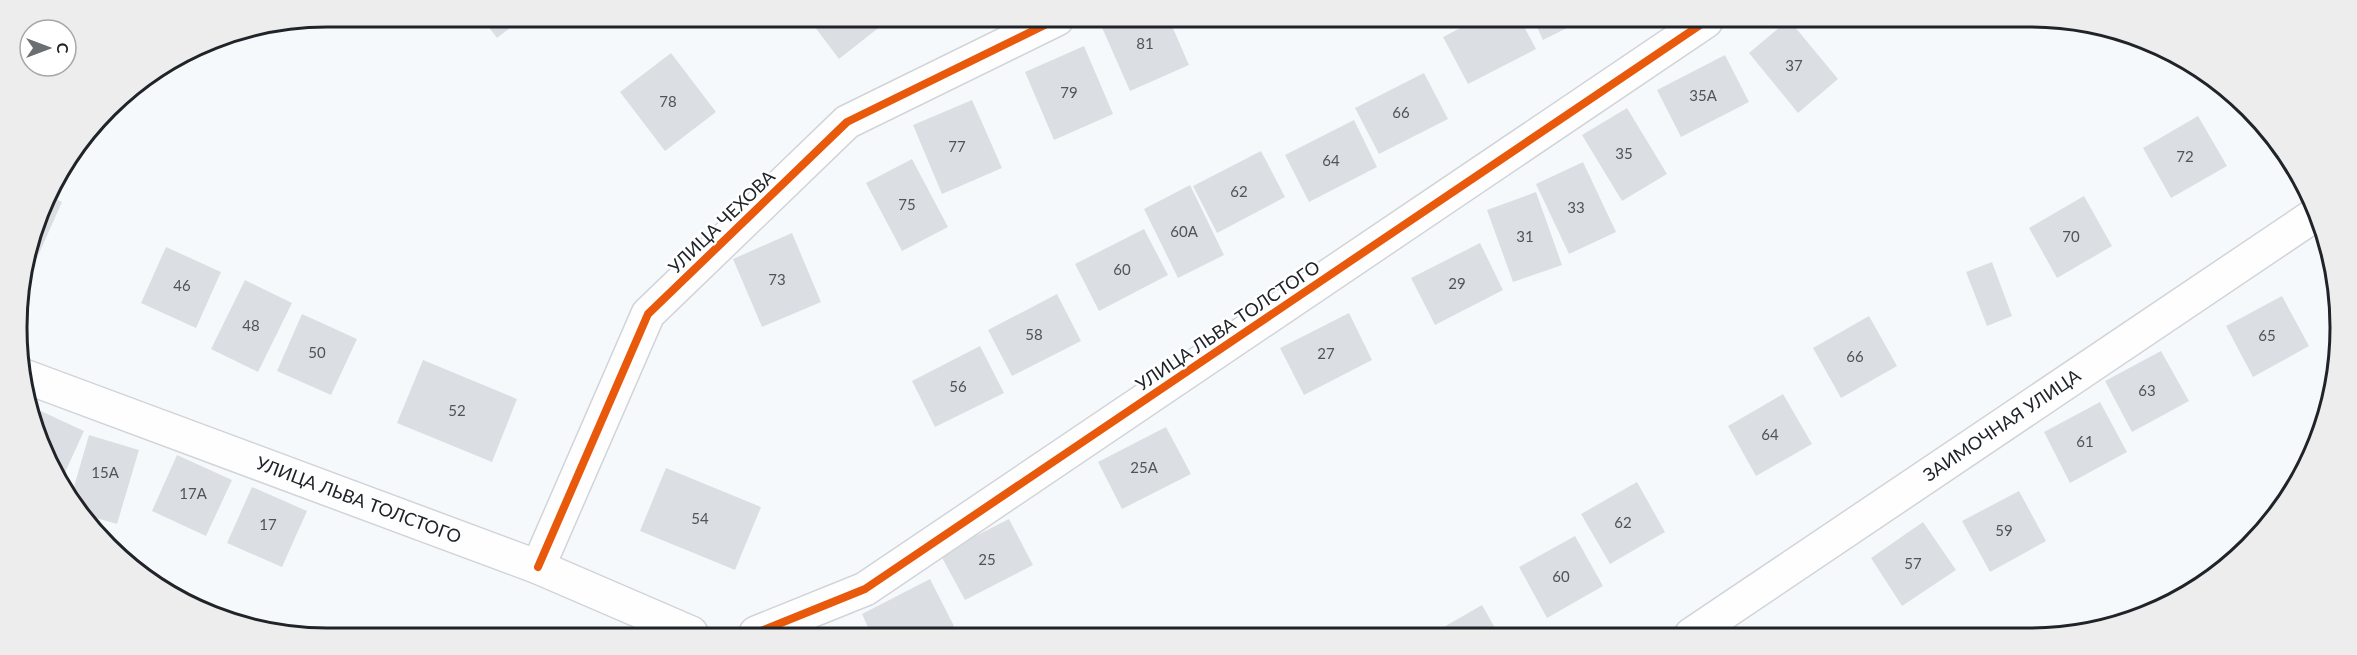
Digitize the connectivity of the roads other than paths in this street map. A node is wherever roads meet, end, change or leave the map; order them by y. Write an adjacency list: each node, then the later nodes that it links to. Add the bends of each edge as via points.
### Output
1 (1041, 27): 5 (street, УЛИЦА ЧЕХОВА, via 847,122 648,314)
2 (1697, 27): 7 (street, УЛИЦА ЛЬВА ТОЛСТОГО, via 865,589)
3 (2309, 219): 8 (street, ЗАИМОЧНАЯ УЛИЦА)
4 (32, 379): 5 (street, УЛИЦА ЛЬВА ТОЛСТОГО)
5 (537, 567): 6 (street, УЛИЦА ЛЬВА ТОЛСТОГО)
6 (679, 628)
7 (768, 628)
8 (1701, 628)

